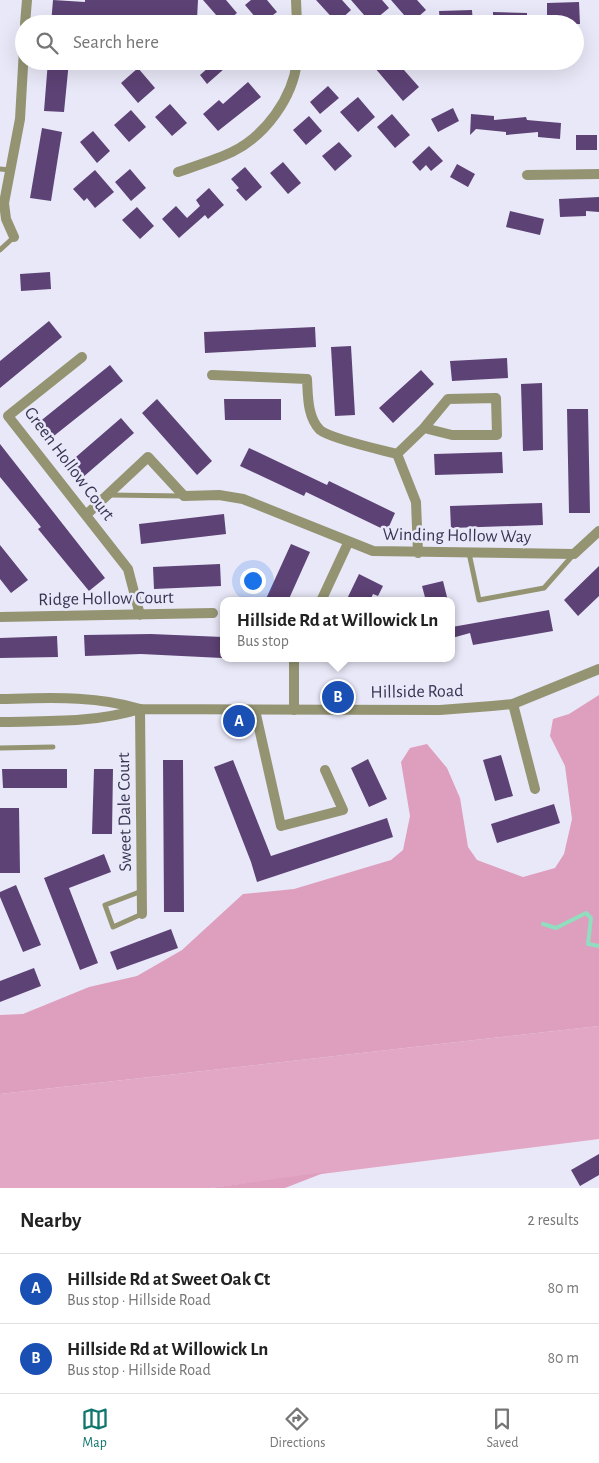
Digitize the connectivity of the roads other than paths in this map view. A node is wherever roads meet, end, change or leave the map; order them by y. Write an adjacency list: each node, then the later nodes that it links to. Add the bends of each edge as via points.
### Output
1 (26, 0): 3 (street)
2 (296, 0): 4 (street)
3 (25, 15)
4 (297, 15)
5 (23, 70): 7 (street, via 20,119)
6 (294, 70): 8 (street, via 288,90 264,128 232,152)
7 (5, 169): 11 (street, via 6,219)
8 (178, 172)
9 (599, 174): 10 (street)
10 (527, 175)
11 (14, 237): 12 (lane)
12 (0, 250)
13 (82, 357): 19 (street, Green Hollow Court, via 8,416)
14 (212, 374): 16 (street, via 307,379 308,407 320,430 360,445)
15 (424, 428): 15 (street, via 448,399 496,398 496,435 452,435); 16 (street)
16 (398, 454): 22 (street, via 416,502)
17 (108, 495): 18 (lane); 18 (street, via 148,457); 19 (street)
18 (184, 496): 21 (street, Winding Hollow Way, via 219,495 243,499)
19 (86, 515): 27 (street, Green Hollow Court, via 128,569)
20 (599, 531): 24 (street)
21 (348, 543): 22 (street, Winding Hollow Way, via 373,551); 25 (street)
22 (418, 553): 23 (street, Winding Hollow Way)
23 (470, 553): 24 (street, Winding Hollow Way); 24 (lane, via 479,600 544,588)
24 (574, 554)
25 (323, 597)
26 (214, 613): 27 (street, Ridge Hollow Court)
27 (140, 615): 28 (street, Ridge Hollow Court)
28 (0, 618)
29 (294, 662): 35 (street)
30 (599, 669): 32 (street, Hillside Road)
31 (0, 699): 33 (street, Hillside Road, via 71,698)
32 (512, 704): 35 (street, Hillside Road, via 440,710); 40 (street)
33 (140, 709): 34 (street, Hillside Road); 36 (street, Hillside Road, via 100,718); 41 (street, Sweet Dale Court)
34 (255, 710): 35 (street, Hillside Road); 39 (street, via 281,826 343,810)
35 (294, 710)
36 (0, 722)
37 (53, 747): 38 (lane)
38 (0, 748)
39 (325, 770)
40 (534, 789)
41 (142, 891): 42 (street, Sweet Dale Court); 42 (lane, via 105,905 113,927)
42 (142, 914)

